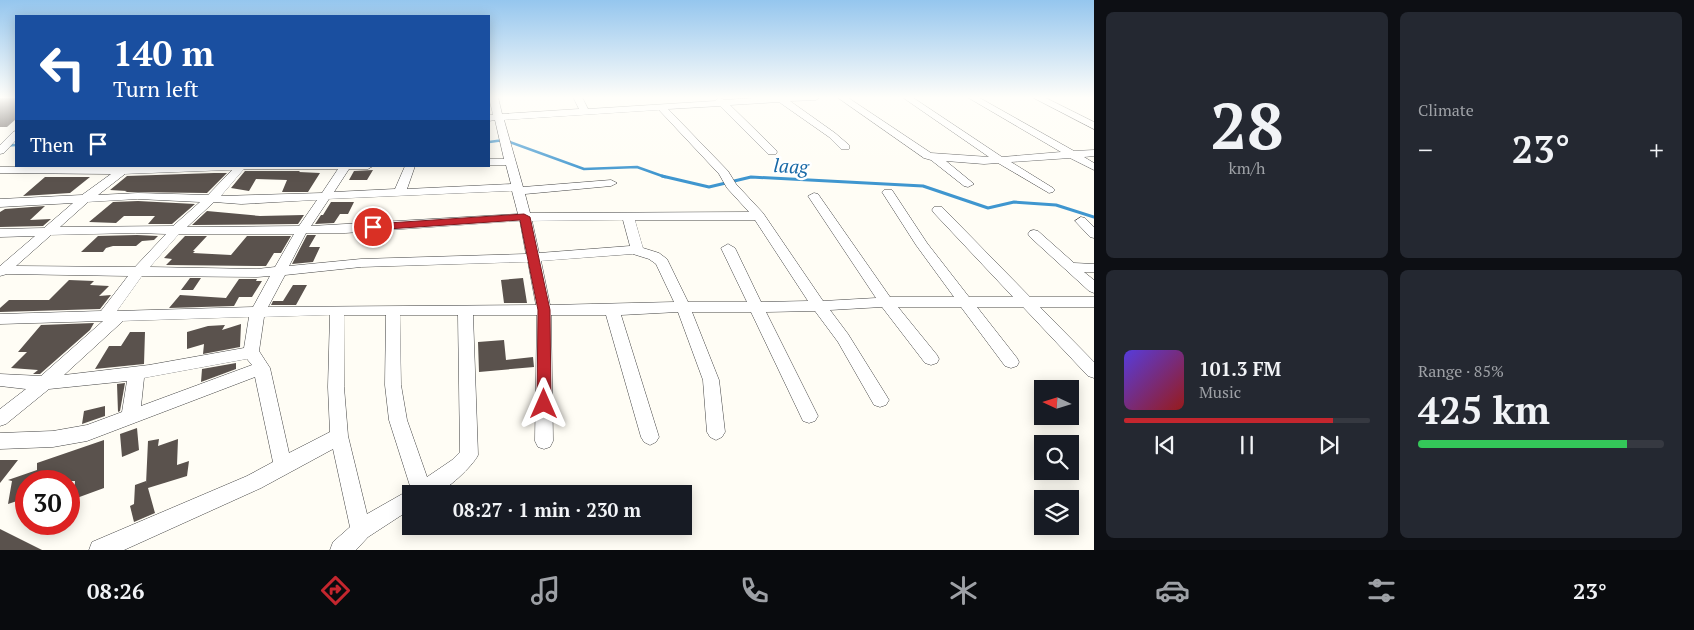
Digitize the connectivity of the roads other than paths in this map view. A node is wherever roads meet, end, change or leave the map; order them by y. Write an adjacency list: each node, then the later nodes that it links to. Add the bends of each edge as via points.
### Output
1 (495, 123): 17 (street)
2 (678, 123): 37 (street)
3 (742, 123): 11 (street)
4 (814, 123): 9 (street)
5 (879, 123): 14 (street)
6 (944, 123): 15 (street)
7 (1017, 123): 13 (street)
8 (14, 136): 10 (street)
9 (845, 147)
10 (2, 150)
11 (772, 152)
12 (1094, 153): 13 (street)
13 (1074, 155): 15 (street); 22 (street)
14 (934, 157): 15 (street); 26 (street)
15 (1000, 160): 28 (street)
16 (490, 162): 17 (street)
17 (510, 162): 27 (street)
18 (212, 167): 24 (street)
19 (241, 167): 34 (street)
20 (345, 167): 31 (street)
21 (410, 167): 30 (street)
22 (1094, 167)
23 (0, 170): 24 (street)
24 (122, 170): 33 (street)
25 (610, 183): 27 (street)
26 (968, 184)
27 (517, 189): 30 (street); 38 (street)
28 (1049, 190)
29 (888, 192): 58 (street)
30 (399, 194): 31 (street)
31 (325, 195): 34 (street, via 241,200); 42 (street)
32 (814, 196): 57 (street)
33 (87, 197): 34 (street); 35 (street); 44 (street)
34 (212, 198): 41 (street)
35 (0, 203)
36 (938, 210): 56 (street)
37 (759, 216): 39 (street); 60 (street)
38 (524, 217): 39 (street); 42 (street); 49 (street)
39 (628, 217): 48 (street, via 637,247)
40 (1081, 221): 46 (street)
41 (176, 230): 42 (street); 44 (street); 54 (street)
42 (302, 230): 53 (street)
43 (0, 233): 44 (street)
44 (47, 233): 52 (street)
45 (1034, 234): 50 (street)
46 (1094, 234)
47 (728, 248): 62 (street)
48 (634, 250): 49 (street); 61 (street, via 662,262)
49 (533, 258): 53 (street, via 361,262); 66 (street)
50 (1071, 267): 51 (street); 55 (street)
51 (1094, 268)
52 (1, 271): 54 (street)
53 (279, 271): 54 (street); 68 (street)
54 (138, 272): 69 (street)
55 (1094, 288)
56 (1026, 301): 58 (street); 59 (street); 76 (street)
57 (886, 302): 58 (street); 60 (street); 72 (street)
58 (964, 302): 73 (street)
59 (1094, 302)
60 (818, 305): 62 (street); 79 (street, via 843,338)
61 (683, 307): 62 (street); 67 (street); 83 (street, via 711,380)
62 (756, 307): 80 (street)
63 (337, 310): 64 (street); 68 (street); 84 (street)
64 (393, 310): 65 (street); 89 (street, via 393,385)
65 (465, 310): 66 (street); 90 (street, via 469,454 459,466)
66 (544, 310): 67 (street); 87 (street)
67 (612, 310): 85 (street)
68 (257, 313): 69 (street); 71 (street)
69 (112, 316): 70 (street); 78 (street)
70 (0, 319)
71 (251, 352): 74 (street); 75 (street)
72 (932, 359)
73 (1011, 362)
74 (262, 368): 81 (street); 88 (street)
75 (137, 372): 78 (street); 81 (street)
76 (1094, 372)
77 (0, 380): 78 (street)
78 (45, 383): 82 (street)
79 (880, 400)
80 (809, 416)
81 (130, 418): 86 (street, via 87,433 53,439)
82 (0, 419)
83 (716, 432)
84 (339, 436): 88 (street); 92 (street)
85 (650, 437)
86 (0, 440)
87 (544, 441)
88 (284, 465): 93 (street, via 254,482)
89 (414, 485)
90 (431, 485)
91 (402, 504): 92 (street)
92 (361, 530): 94 (street)
93 (100, 550)
94 (341, 550)

